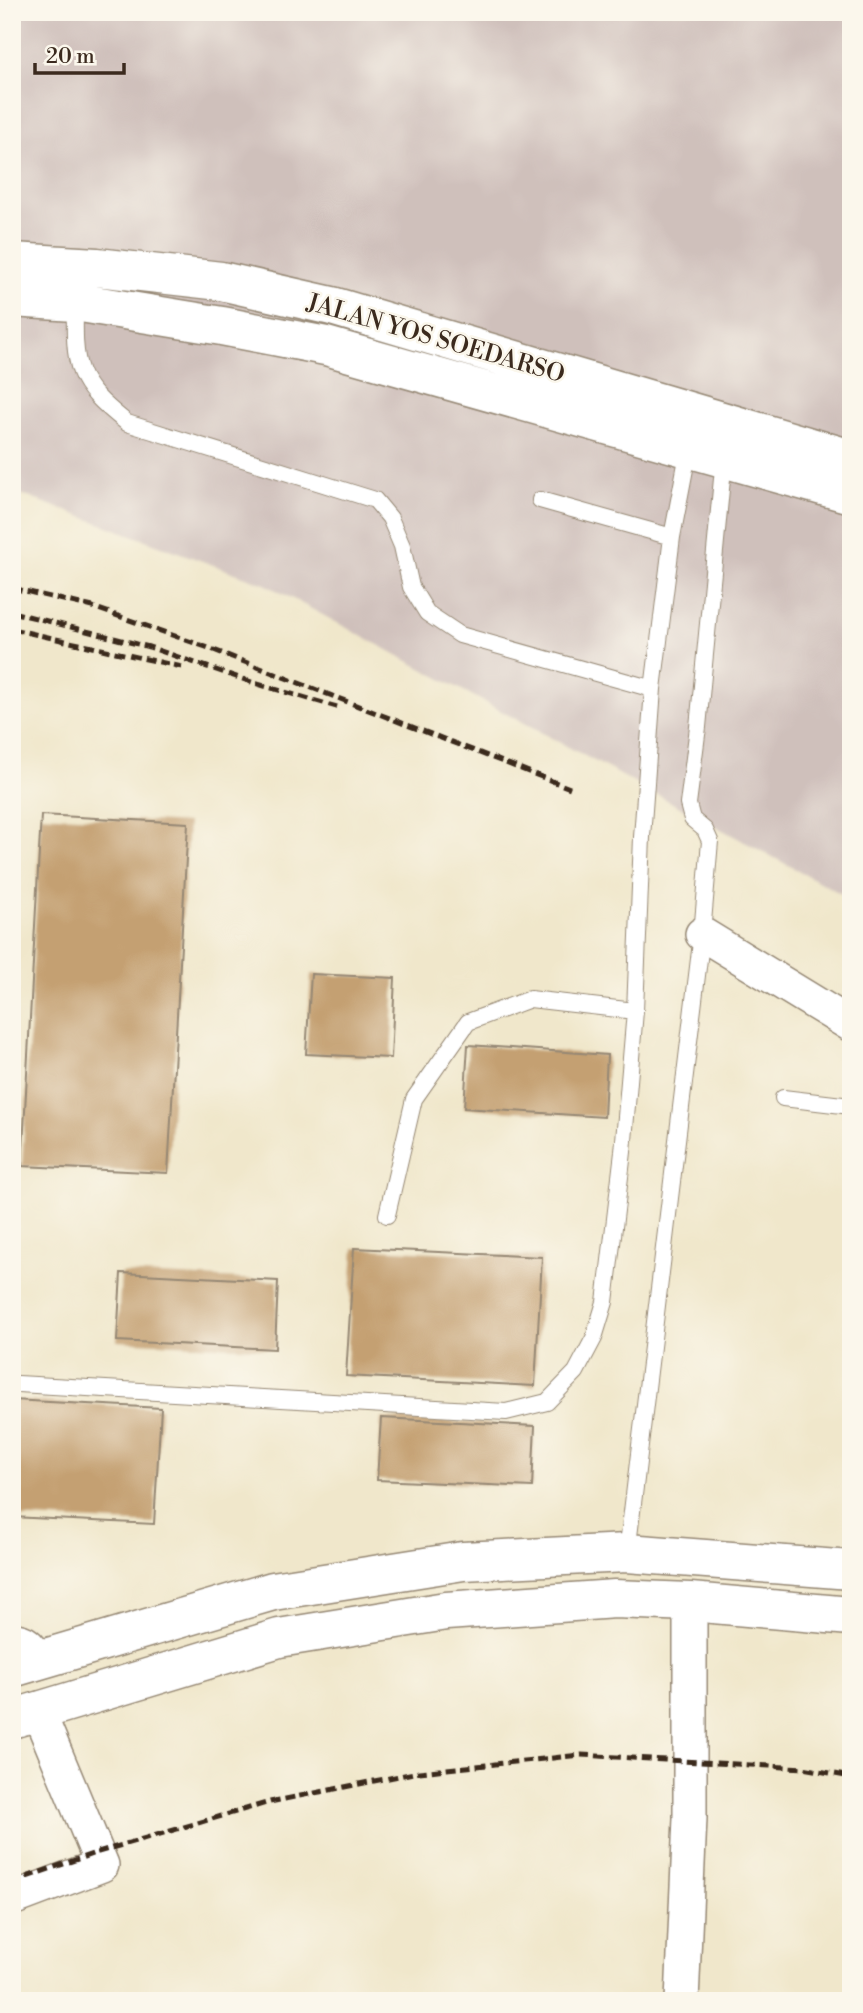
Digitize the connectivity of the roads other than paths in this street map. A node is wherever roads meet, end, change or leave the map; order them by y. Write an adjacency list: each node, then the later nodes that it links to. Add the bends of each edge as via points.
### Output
1 (12, 262): 4 (highway, JALAN YOS SOEDARSO, via 221,281 332,306)
2 (12, 298): 3 (highway, JALAN YOS SOEDARSO)
3 (75, 302): 4 (highway, JALAN YOS SOEDARSO, via 326,346); 9 (lane, via 74,350 82,376 98,400 127,423 375,500 390,517 411,587 427,613 460,635)
4 (709, 437): 5 (highway, JALAN YOS SOEDARSO); 6 (highway, JALAN YOS SOEDARSO); 8 (lane); 10 (lane, via 698,727 688,804 692,819 710,841)
5 (851, 459)
6 (851, 494)
7 (540, 500): 8 (lane)
8 (672, 537): 9 (lane)
9 (653, 689): 11 (lane)
10 (702, 934): 12 (street); 17 (lane)
11 (635, 1011): 15 (lane, via 530,999 468,1022 414,1099); 16 (lane, via 605,1303 576,1372 547,1402 506,1412)
12 (851, 1025)
13 (783, 1098): 14 (lane)
14 (851, 1106)
15 (387, 1215)
16 (18, 1384)
17 (627, 1553): 18 (highway); 21 (highway, via 463,1561 274,1591)
18 (851, 1570)
19 (690, 1601): 20 (highway); 22 (highway, via 615,1598 446,1611 292,1636); 24 (street, via 690,1818)
20 (851, 1616)
21 (21, 1656)
22 (25, 1715): 23 (street, via 102,1866)
23 (12, 1899)
24 (682, 2001)

